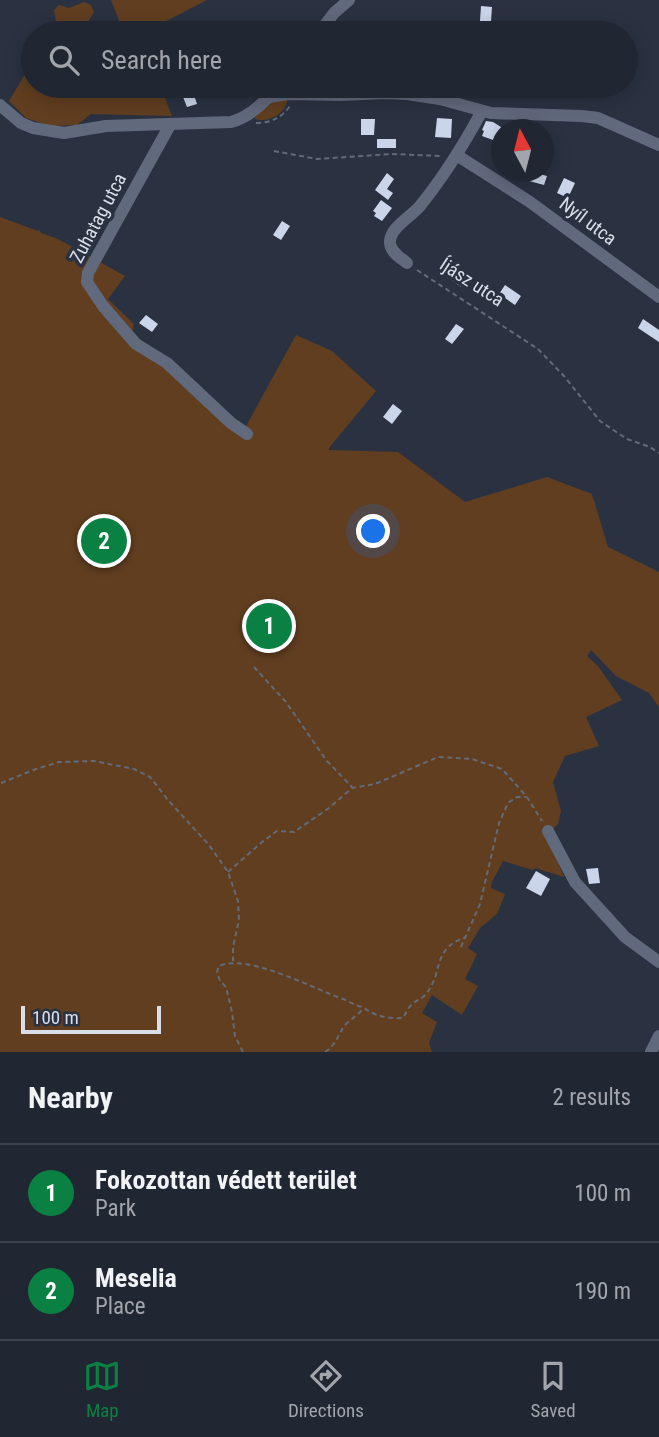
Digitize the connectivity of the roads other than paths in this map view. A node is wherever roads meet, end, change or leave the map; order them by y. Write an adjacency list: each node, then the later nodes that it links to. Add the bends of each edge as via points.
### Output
1 (349, 0): 2 (street)
2 (328, 21)
3 (268, 98): 7 (street, via 247,116 231,122)
4 (434, 98): 6 (street)
5 (0, 105): 7 (street, via 33,128 70,133 106,126)
6 (482, 111): 8 (street, via 598,118); 9 (street)
7 (170, 125): 12 (street, Zuhatag utca, via 88,273 88,282 136,344 167,363)
8 (659, 145)
9 (456, 158): 10 (street, via 393,233 393,252); 11 (street, Nyíl utca, via 530,202)
10 (407, 263)
11 (659, 297)
12 (247, 434)
13 (548, 831): 14 (street, via 575,882 625,937)
14 (659, 962)
15 (659, 1036): 16 (street)
16 (651, 1052)

